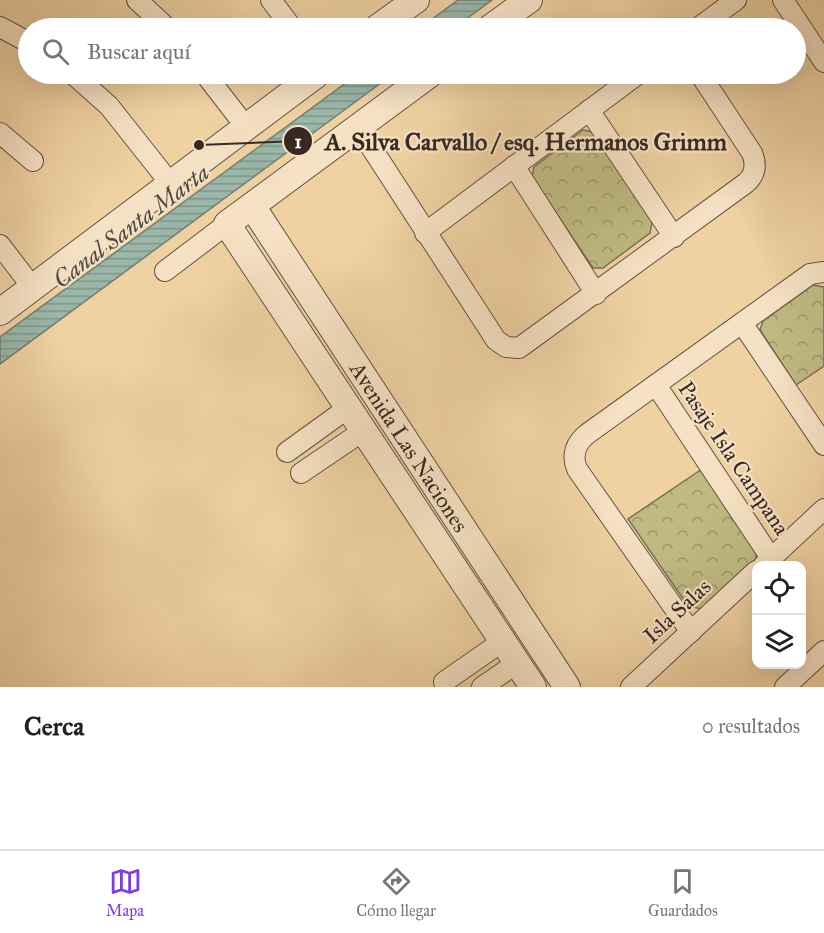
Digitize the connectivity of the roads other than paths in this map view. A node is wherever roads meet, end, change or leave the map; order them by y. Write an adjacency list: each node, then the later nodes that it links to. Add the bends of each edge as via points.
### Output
1 (137, 0): 7 (street)
2 (271, 0): 8 (street)
3 (529, 0): 10 (street)
4 (736, 0): 11 (street)
5 (783, 0): 12 (street)
6 (408, 2): 9 (street)
7 (156, 18)
8 (284, 18)
9 (389, 18)
10 (504, 18)
11 (712, 18)
12 (795, 18)
13 (0, 27): 15 (street)
14 (806, 35): 16 (street)
15 (18, 37)
16 (824, 62)
17 (84, 84): 29 (street, via 117,114)
18 (214, 84): 24 (street)
19 (304, 84): 24 (street)
20 (416, 84): 25 (street)
21 (624, 84): 23 (street)
22 (707, 84): 33 (street, via 752,153 755,169 746,183)
23 (589, 110): 28 (street); 33 (street)
24 (246, 127): 29 (street)
25 (357, 127): 30 (street); 32 (street)
26 (0, 133): 27 (street)
27 (33, 161)
28 (514, 166): 32 (street); 38 (street)
29 (170, 183): 37 (street)
30 (252, 206): 31 (street); 58 (street, Avenida Las Naciones)
31 (227, 224): 35 (street); 42 (street, Avenida Las Naciones)
32 (425, 233): 38 (street, via 496,340 506,347 527,344)
33 (674, 237): 38 (street)
34 (0, 245): 37 (street)
35 (165, 271)
36 (824, 272): 40 (street, via 810,274)
37 (33, 288): 39 (street)
38 (596, 294)
39 (0, 312)
40 (742, 324): 41 (street); 44 (street)
41 (656, 385): 48 (street, Pasaje Isla Campana); 51 (street, via 582,439 575,452 575,463)
42 (348, 408): 43 (street, Avenida Las Naciones); 45 (street)
43 (363, 431): 46 (street); 52 (street, Avenida Las Naciones)
44 (824, 445)
45 (287, 452)
46 (301, 473)
47 (824, 509): 49 (street)
48 (766, 561)
49 (768, 561)
50 (752, 575): 51 (street, Isla Salas)
51 (691, 632): 59 (street, Isla Salas)
52 (503, 641): 54 (street, Avenida Las Naciones); 55 (street)
53 (824, 651): 60 (street)
54 (517, 663): 56 (street); 57 (street, Avenida Las Naciones)
55 (444, 682)
56 (482, 687)
57 (533, 687)
58 (567, 687)
59 (631, 687)
60 (785, 687)

